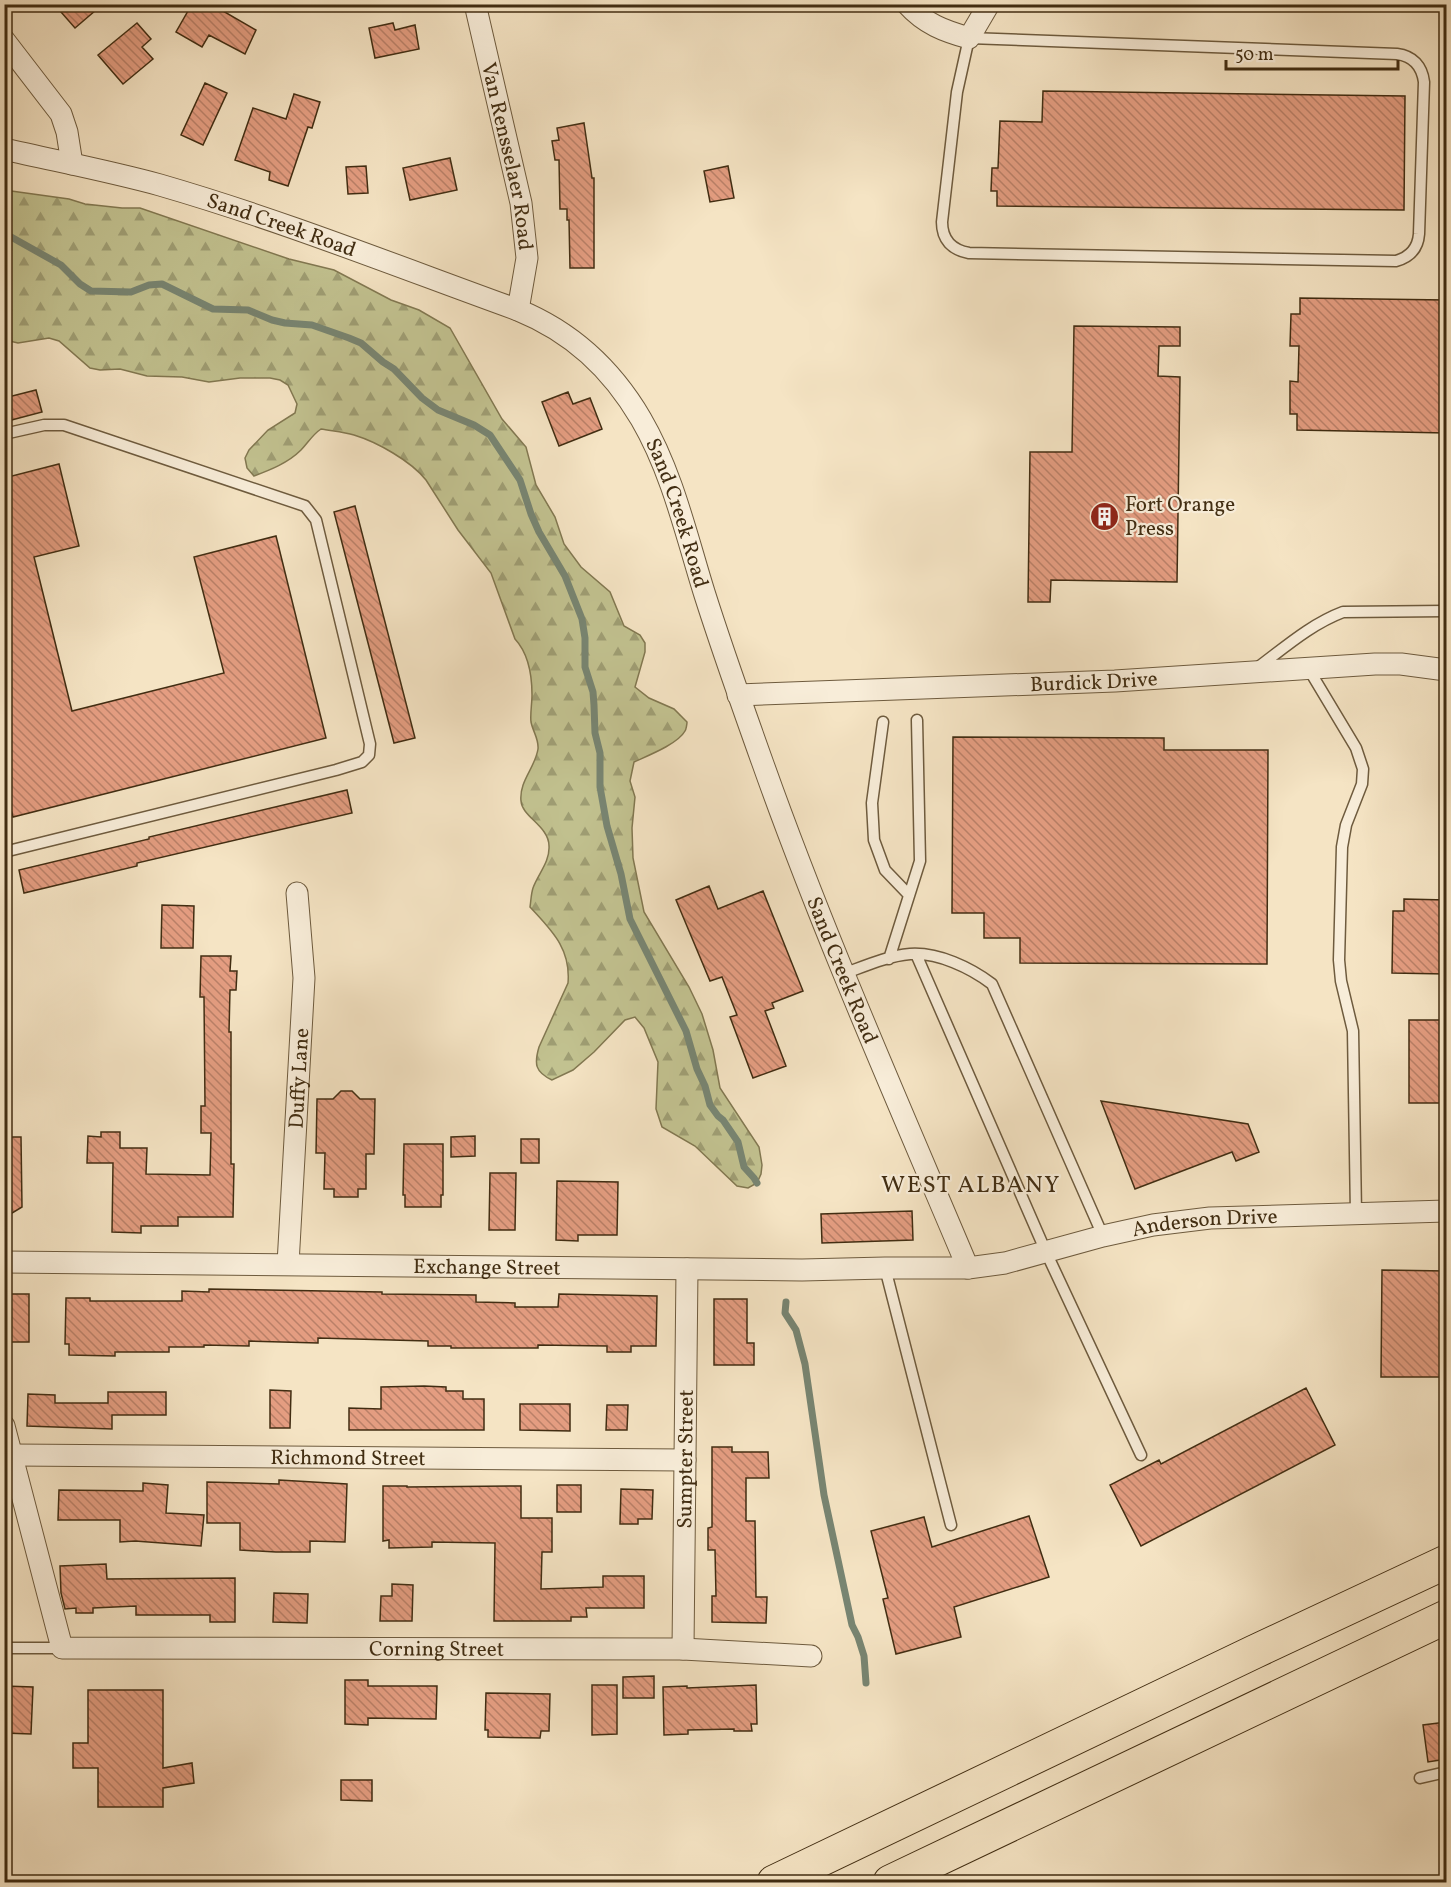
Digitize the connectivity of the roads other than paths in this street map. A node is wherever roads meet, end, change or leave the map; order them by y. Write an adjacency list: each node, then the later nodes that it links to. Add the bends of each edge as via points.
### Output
1 (475, 4): 8 (street, Van Rensselaer Road, via 521,203 525,273)
2 (906, 4): 4 (street, via 937,28)
3 (989, 4): 4 (street)
4 (969, 38): 4 (lane, via 1407,56 1420,68 1424,82 1418,243 1409,255 1391,261 959,251 947,241 942,222 957,92)
5 (4, 40): 7 (street, via 61,114)
6 (4, 149): 7 (street, Sand Creek Road)
7 (72, 164): 8 (street, Sand Creek Road, via 188,194)
8 (518, 310): 14 (street, Sand Creek Road, via 560,330 588,352 629,401 650,436 674,493)
9 (4, 434): 17 (lane, via 64,425 305,506 316,520 370,744 369,755 362,762 336,770)
10 (1446, 610): 13 (lane, via 1343,612 1315,626)
11 (1308, 668): 12 (street, Burdick Drive, via 1401,664); 13 (street, Burdick Drive); 24 (lane, via 1356,748 1363,770 1342,846 1339,948 1340,974 1353,1031)
12 (1446, 670)
13 (1252, 672): 14 (street, Burdick Drive)
14 (738, 695): 22 (street, Sand Creek Road)
15 (917, 720): 19 (lane, via 920,861)
16 (883, 722): 19 (lane, via 872,803 874,840 885,870)
17 (4, 852)
18 (297, 893): 28 (street, Duffy Lane, via 304,978)
19 (909, 895): 21 (lane)
20 (916, 954): 21 (lane); 25 (lane, via 955,963 977,972 992,984); 26 (lane)
21 (889, 959): 22 (lane)
22 (843, 974): 31 (street, Sand Creek Road)
23 (1446, 1211): 24 (street, Anderson Drive)
24 (1356, 1214): 25 (street, Anderson Drive, via 1210,1218)
25 (1103, 1236): 26 (street, Anderson Drive)
26 (1046, 1252): 31 (street, Anderson Drive); 34 (lane)
27 (4, 1262): 28 (street, Exchange Street)
28 (288, 1264): 30 (street, Exchange Street)
29 (885, 1268): 30 (street, Exchange Street); 31 (street, Exchange Street); 36 (lane)
30 (687, 1269): 35 (street, Sumpter Street)
31 (968, 1269)
32 (4, 1426): 33 (street)
33 (12, 1455): 35 (street, Richmond Street); 40 (street)
34 (1141, 1455)
35 (685, 1460): 41 (street, Sumpter Street)
36 (951, 1526)
37 (1446, 1562): 45 (highway)
38 (1446, 1617): 46 (highway)
39 (4, 1648): 40 (lane)
40 (62, 1648): 41 (street, Corning Street)
41 (683, 1649): 42 (street, Corning Street)
42 (811, 1656)
43 (1446, 1772): 44 (lane)
44 (1420, 1778)
45 (774, 1882)
46 (890, 1882)

